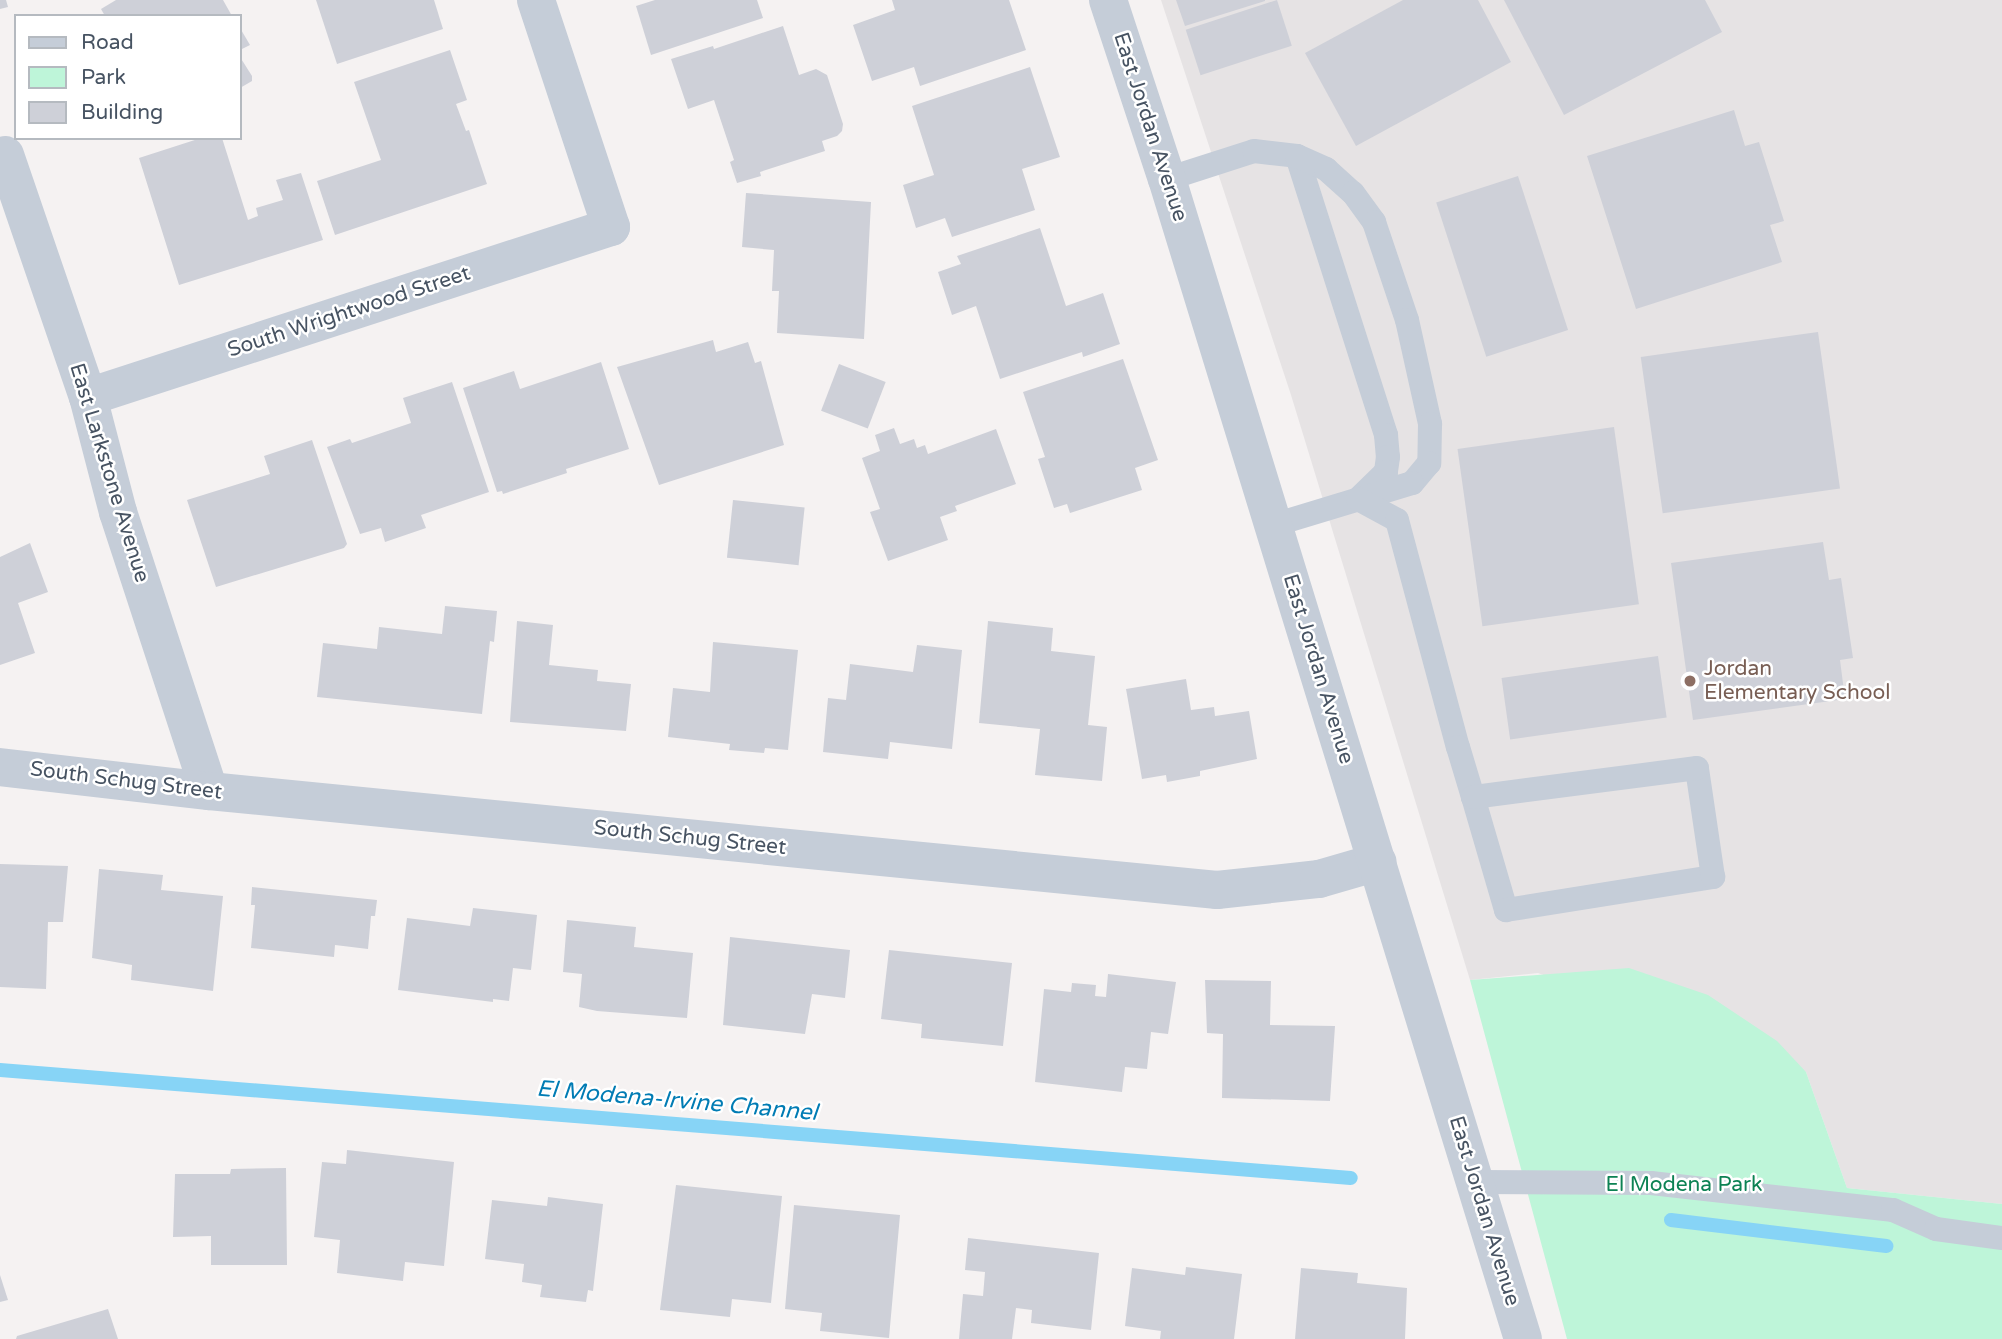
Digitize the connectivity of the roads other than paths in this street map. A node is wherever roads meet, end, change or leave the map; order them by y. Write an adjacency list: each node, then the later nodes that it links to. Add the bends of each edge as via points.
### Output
1 (536, 0): 6 (street, South Wrightwood Street, via 611,227)
2 (1108, 0): 5 (street, East Jordan Avenue)
3 (5, 155): 6 (street, East Larkstone Avenue)
4 (1297, 156): 5 (lane, via 1254,151); 7 (lane, via 1386,435 1386,472); 7 (lane, via 1326,169 1353,192 1374,222 1407,320 1430,424 1429,463 1412,483)
5 (1167, 179): 8 (street, East Jordan Avenue)
6 (88, 397): 10 (street, East Larkstone Avenue, via 118,512)
7 (1357, 499): 8 (lane); 11 (lane, via 1397,520)
8 (1274, 525): 12 (street, East Jordan Avenue)
9 (0, 767): 10 (street, South Schug Street)
10 (209, 791): 12 (street, South Schug Street, via 1217,890 1319,879)
11 (1473, 797): 11 (lane, via 1507,910 1713,877 1697,768)
12 (1378, 862): 13 (street, East Jordan Avenue)
13 (1475, 1182): 14 (lane, via 1664,1184 1893,1210 1937,1229); 15 (street, East Jordan Avenue)
14 (2002, 1238)
15 (1523, 1339)

